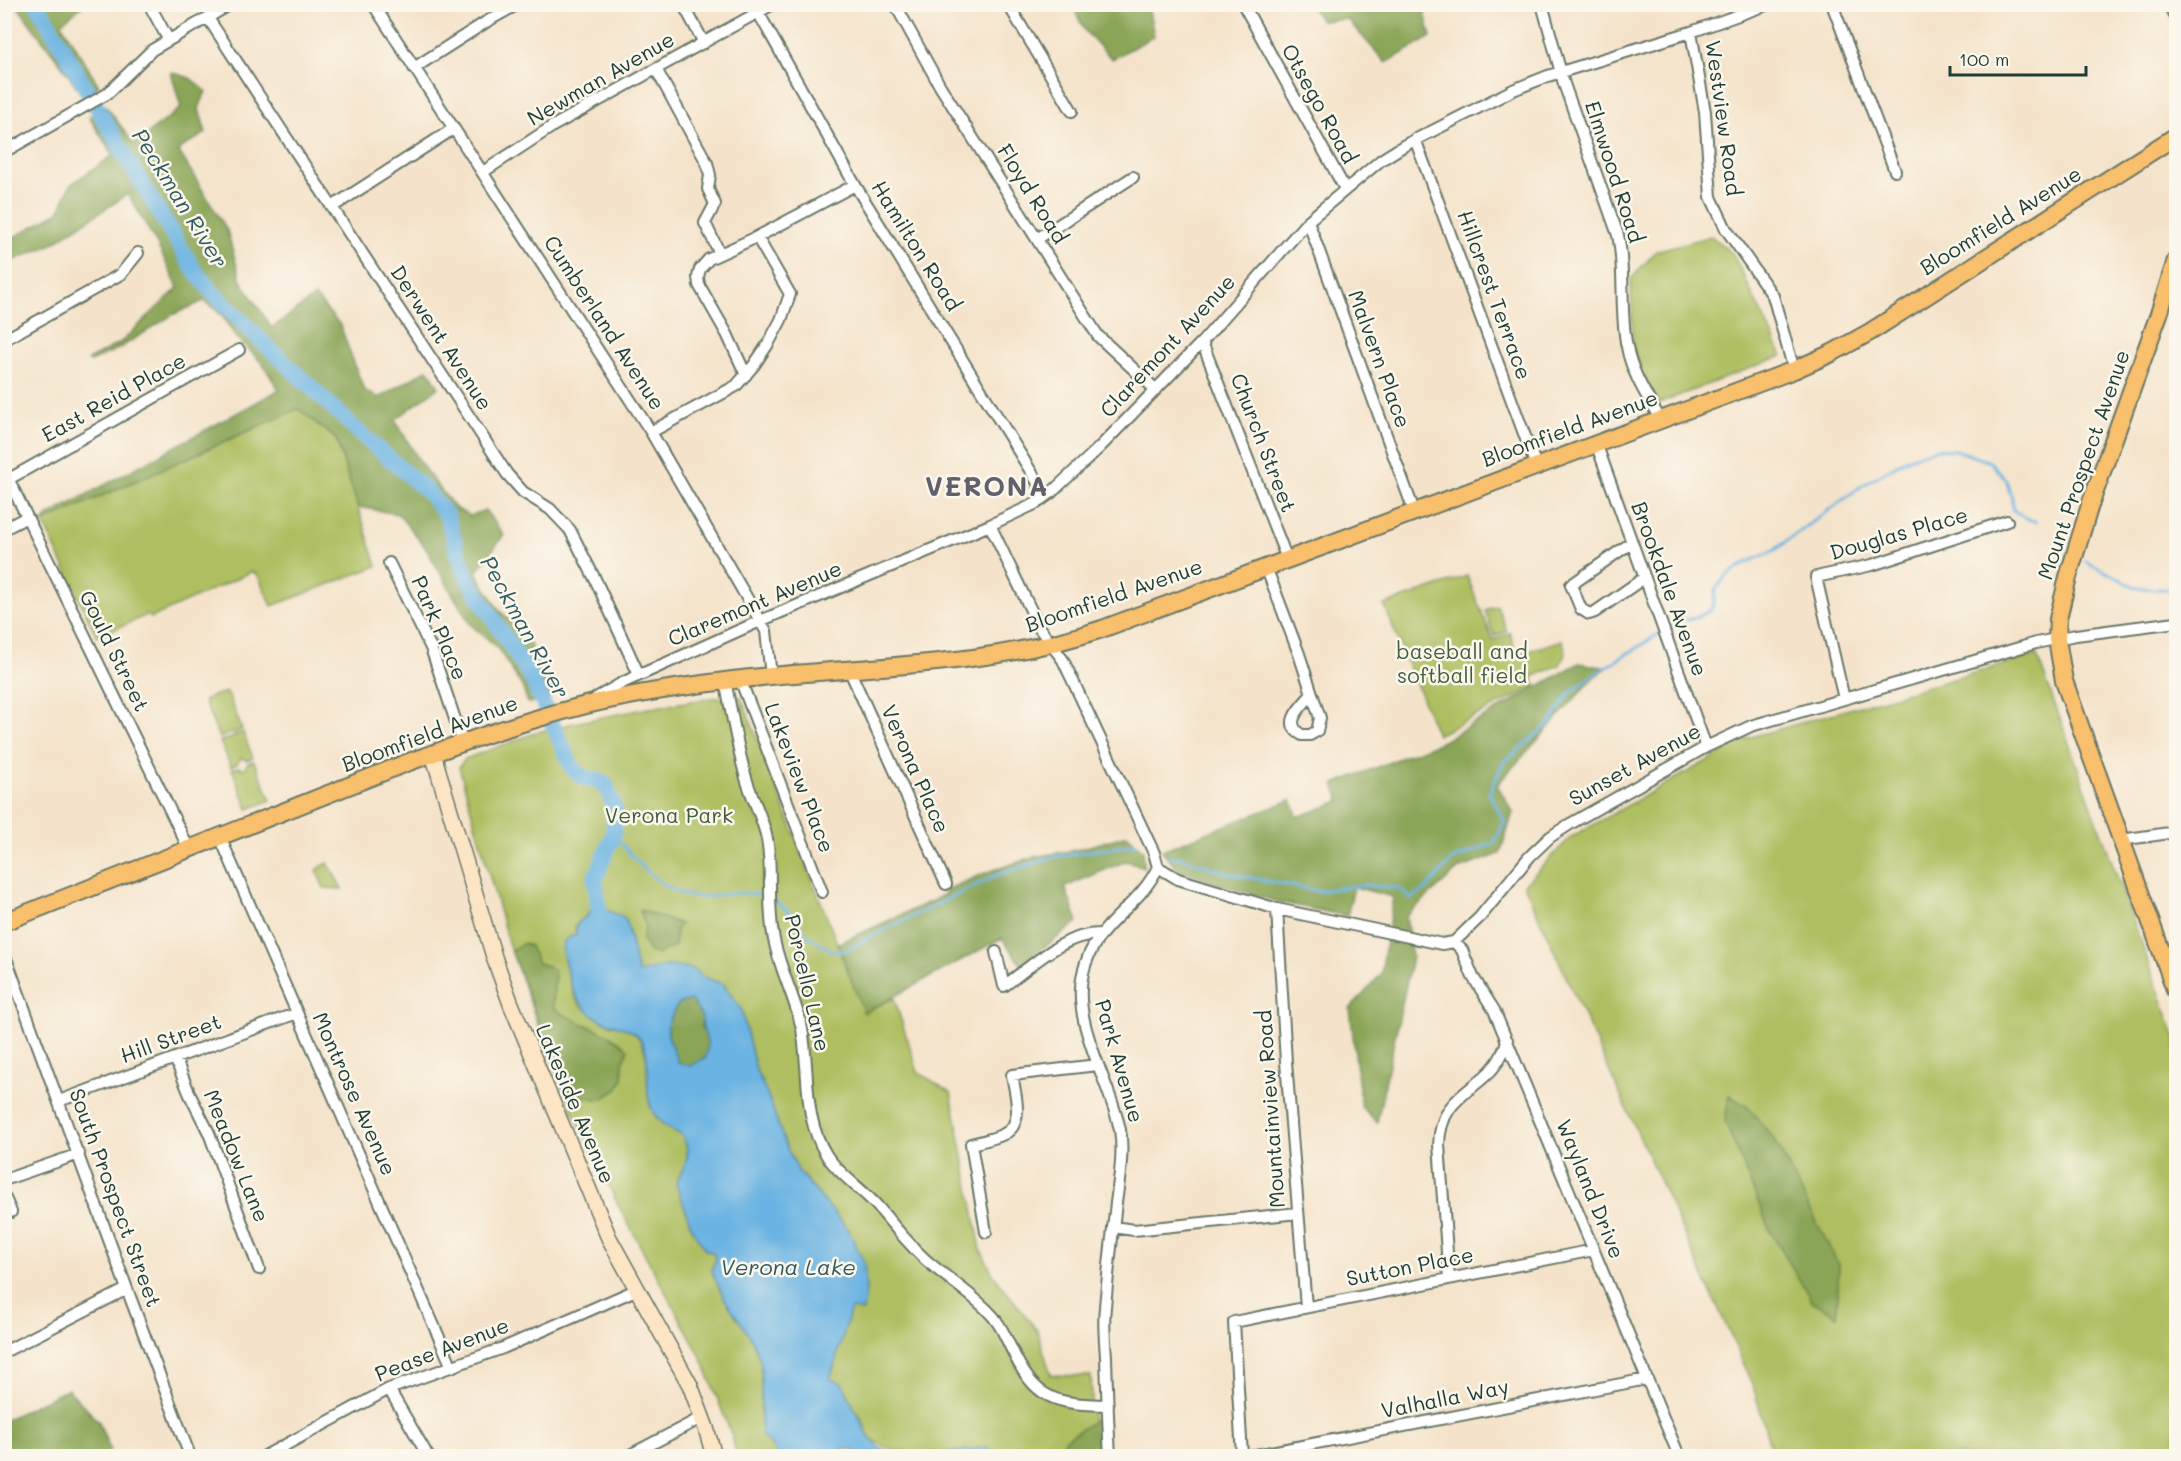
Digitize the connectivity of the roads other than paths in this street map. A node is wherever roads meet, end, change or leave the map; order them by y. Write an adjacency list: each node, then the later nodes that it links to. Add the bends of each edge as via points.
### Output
1 (149, 4): 18 (street)
2 (231, 4): 16 (street)
3 (373, 4): 20 (street, Cumberland Avenue)
4 (518, 4): 20 (street)
5 (683, 4): 19 (street)
6 (773, 4): 14 (street, Newman Avenue)
7 (895, 4): 37 (street, Floyd Road, via 940,86)
8 (1008, 4): 23 (street)
9 (1243, 4): 33 (street, Otsego Road)
10 (1542, 4): 22 (street, Elmwood Road)
11 (1769, 4): 17 (street, Claremont Avenue)
12 (1832, 4): 29 (street)
13 (2172, 4): 15 (main road)
14 (758, 12): 19 (street, Newman Avenue); 32 (street, Hamilton Road)
15 (2176, 12)
16 (208, 18): 18 (street); 34 (street, Derwent Avenue)
17 (1691, 32): 22 (street, Claremont Avenue); 44 (street, Westview Road, via 1705,112 1711,197 1726,229 1773,296)
18 (168, 39): 28 (street, via 100,98)
19 (704, 43): 21 (street, Newman Avenue)
20 (414, 68): 24 (street, Cumberland Avenue)
21 (656, 69): 30 (street, Newman Avenue, via 553,126); 39 (street, via 707,163 708,189 716,204 705,223)
22 (1560, 72): 26 (street, Claremont Avenue, via 1513,90); 47 (street, Elmwood Road, via 1618,235 1623,269 1623,324 1629,356)
23 (1072, 111)
24 (453, 129): 30 (street, Cumberland Avenue); 34 (street)
25 (2176, 136): 27 (main road, Bloomfield Avenue)
26 (1415, 139): 33 (street, Claremont Avenue); 50 (street, Hillcrest Terrace)
27 (2169, 147): 44 (main road, Bloomfield Avenue, via 1870,332)
28 (4, 152)
29 (1895, 171)
30 (483, 172): 48 (street, Cumberland Avenue)
31 (1133, 177): 37 (street)
32 (855, 185): 36 (street); 52 (street, Hamilton Road)
33 (1345, 189): 35 (street, Claremont Avenue)
34 (332, 207): 68 (street, Derwent Avenue, via 512,481 570,530)
35 (1308, 221): 42 (street, Claremont Avenue); 53 (street, Malvern Place)
36 (757, 237): 39 (street); 45 (street, via 790,294 775,332)
37 (1037, 239): 46 (street, Floyd Road, via 1098,336)
38 (138, 253): 41 (street, via 122,274)
39 (720, 254): 45 (street, via 702,265 698,281)
40 (2176, 260): 65 (main road, Mount Prospect Avenue, via 2067,578)
41 (4, 340)
42 (1202, 342): 46 (street, Claremont Avenue); 59 (street, Church Street)
43 (239, 350): 51 (street, East Reid Place)
44 (1794, 369): 47 (main road, Bloomfield Avenue)
45 (746, 375): 48 (street, via 736,386)
46 (1155, 389): 52 (street, Claremont Avenue)
47 (1660, 419): 49 (main road, Bloomfield Avenue)
48 (651, 432): 63 (street, Cumberland Avenue)
49 (1596, 443): 50 (main road, Bloomfield Avenue); 58 (street, Brookdale Avenue)
50 (1536, 466): 53 (main road, Bloomfield Avenue)
51 (7, 475): 54 (street, Gould Street)
52 (1046, 496): 56 (street, Claremont Avenue)
53 (1414, 511): 59 (main road, Bloomfield Avenue)
54 (27, 517): 57 (street); 80 (street, Gould Street)
55 (2007, 521): 72 (street, Douglas Place, via 1872,565 1816,577)
56 (990, 525): 63 (street, Claremont Avenue); 66 (street)
57 (4, 529)
58 (1631, 543): 62 (street, Brookdale Avenue); 62 (street, via 1571,585 1583,612 1593,614)
59 (1287, 559): 61 (main road, Bloomfield Avenue)
60 (389, 563): 74 (street, Park Place, via 430,648)
61 (1266, 567): 66 (main road, Bloomfield Avenue); 71 (street)
62 (1644, 578): 75 (street, Brookdale Avenue)
63 (760, 621): 68 (street, Claremont Avenue); 69 (street, Cumberland Avenue, via 766,631)
64 (2176, 622): 65 (street, Sunset Avenue)
65 (2057, 639): 72 (street, Sunset Avenue); 79 (main road, Mount Prospect Avenue, via 2064,681)
66 (1051, 645): 67 (main road, Bloomfield Avenue); 81 (street, via 1063,660)
67 (849, 669): 69 (main road, Bloomfield Avenue); 82 (street, Verona Place)
68 (639, 675): 73 (street, Claremont Avenue)
69 (771, 676): 70 (main road, Bloomfield Avenue)
70 (732, 680): 73 (main road, Bloomfield Avenue); 83 (street, Lakeview Place); 113 (street, Porcello Lane, via 743,767 769,852 773,934 802,1029 808,1108 822,1148 834,1166 926,1260 988,1311 1005,1332 1021,1367 1043,1393 1064,1403)
71 (1312, 694)
72 (1844, 699): 75 (street, Sunset Avenue, via 1750,726)
73 (584, 706): 74 (main road, Bloomfield Avenue)
74 (463, 743): 76 (main road, Bloomfield Avenue)
75 (1706, 747): 87 (street, Sunset Avenue, via 1550,837)
76 (433, 754): 78 (main road, Bloomfield Avenue); 107 (main road, Lakeside Avenue, via 511,1004 605,1229)
77 (2176, 831): 79 (street)
78 (220, 837): 80 (main road, Bloomfield Avenue); 91 (street, Montrose Avenue)
79 (2121, 840): 90 (main road, Mount Prospect Avenue)
80 (189, 849): 85 (main road, Bloomfield Avenue)
81 (1158, 867): 84 (street, via 1178,879); 86 (street, Park Avenue, via 1138,898)
82 (946, 884)
83 (822, 892)
84 (1277, 909): 87 (street); 100 (street, Mountainview Road)
85 (4, 921)
86 (1099, 934): 88 (street, via 1079,937 1056,948 1004,986); 94 (street, Park Avenue, via 1086,959 1080,993)
87 (1457, 945): 92 (street, Wayland Drive)
88 (996, 952)
89 (4, 953): 95 (street, South Prospect Street)
90 (2176, 992)
91 (297, 1013): 93 (street, Hill Street); 110 (street, Montrose Avenue)
92 (1507, 1040): 103 (street, Wayland Drive); 105 (street, via 1494,1070 1453,1102 1440,1130)
93 (175, 1058): 95 (street, Hill Street); 104 (street, Meadow Lane, via 209,1133)
94 (1097, 1065): 101 (street, Park Avenue, via 1120,1132); 102 (street, via 1012,1075 1016,1120 1006,1133 971,1144)
95 (59, 1101): 96 (street, South Prospect Street)
96 (79, 1154): 97 (street); 106 (street, South Prospect Street)
97 (4, 1180)
98 (4, 1196): 99 (street)
99 (11, 1212)
100 (1298, 1213): 101 (street, via 1134,1230); 108 (street, Mountainview Road)
101 (1113, 1227): 113 (street, Park Avenue, via 1104,1309)
102 (987, 1232)
103 (1594, 1250): 105 (street, Sutton Place); 111 (street, Wayland Drive)
104 (259, 1269)
105 (1449, 1279): 108 (street, Sutton Place)
106 (127, 1289): 109 (street); 115 (street, South Prospect Street)
107 (638, 1289): 110 (street, Pease Avenue); 114 (main road, Lakeside Avenue, via 679,1364)
108 (1306, 1307): 121 (street, Sutton Place, via 1234,1322)
109 (4, 1352)
110 (452, 1367): 112 (street, Pease Avenue)
111 (1647, 1379): 122 (street, Valhalla Way); 123 (street, Wayland Drive)
112 (389, 1389): 116 (street, Pease Avenue); 117 (street)
113 (1108, 1405): 120 (street, Park Avenue)
114 (702, 1417): 118 (street); 119 (main road, Lakeside Avenue)
115 (190, 1456)
116 (266, 1456)
117 (428, 1456)
118 (628, 1456)
119 (714, 1456)
120 (1110, 1456)
121 (1242, 1456)
122 (1250, 1456)
123 (1680, 1456)

